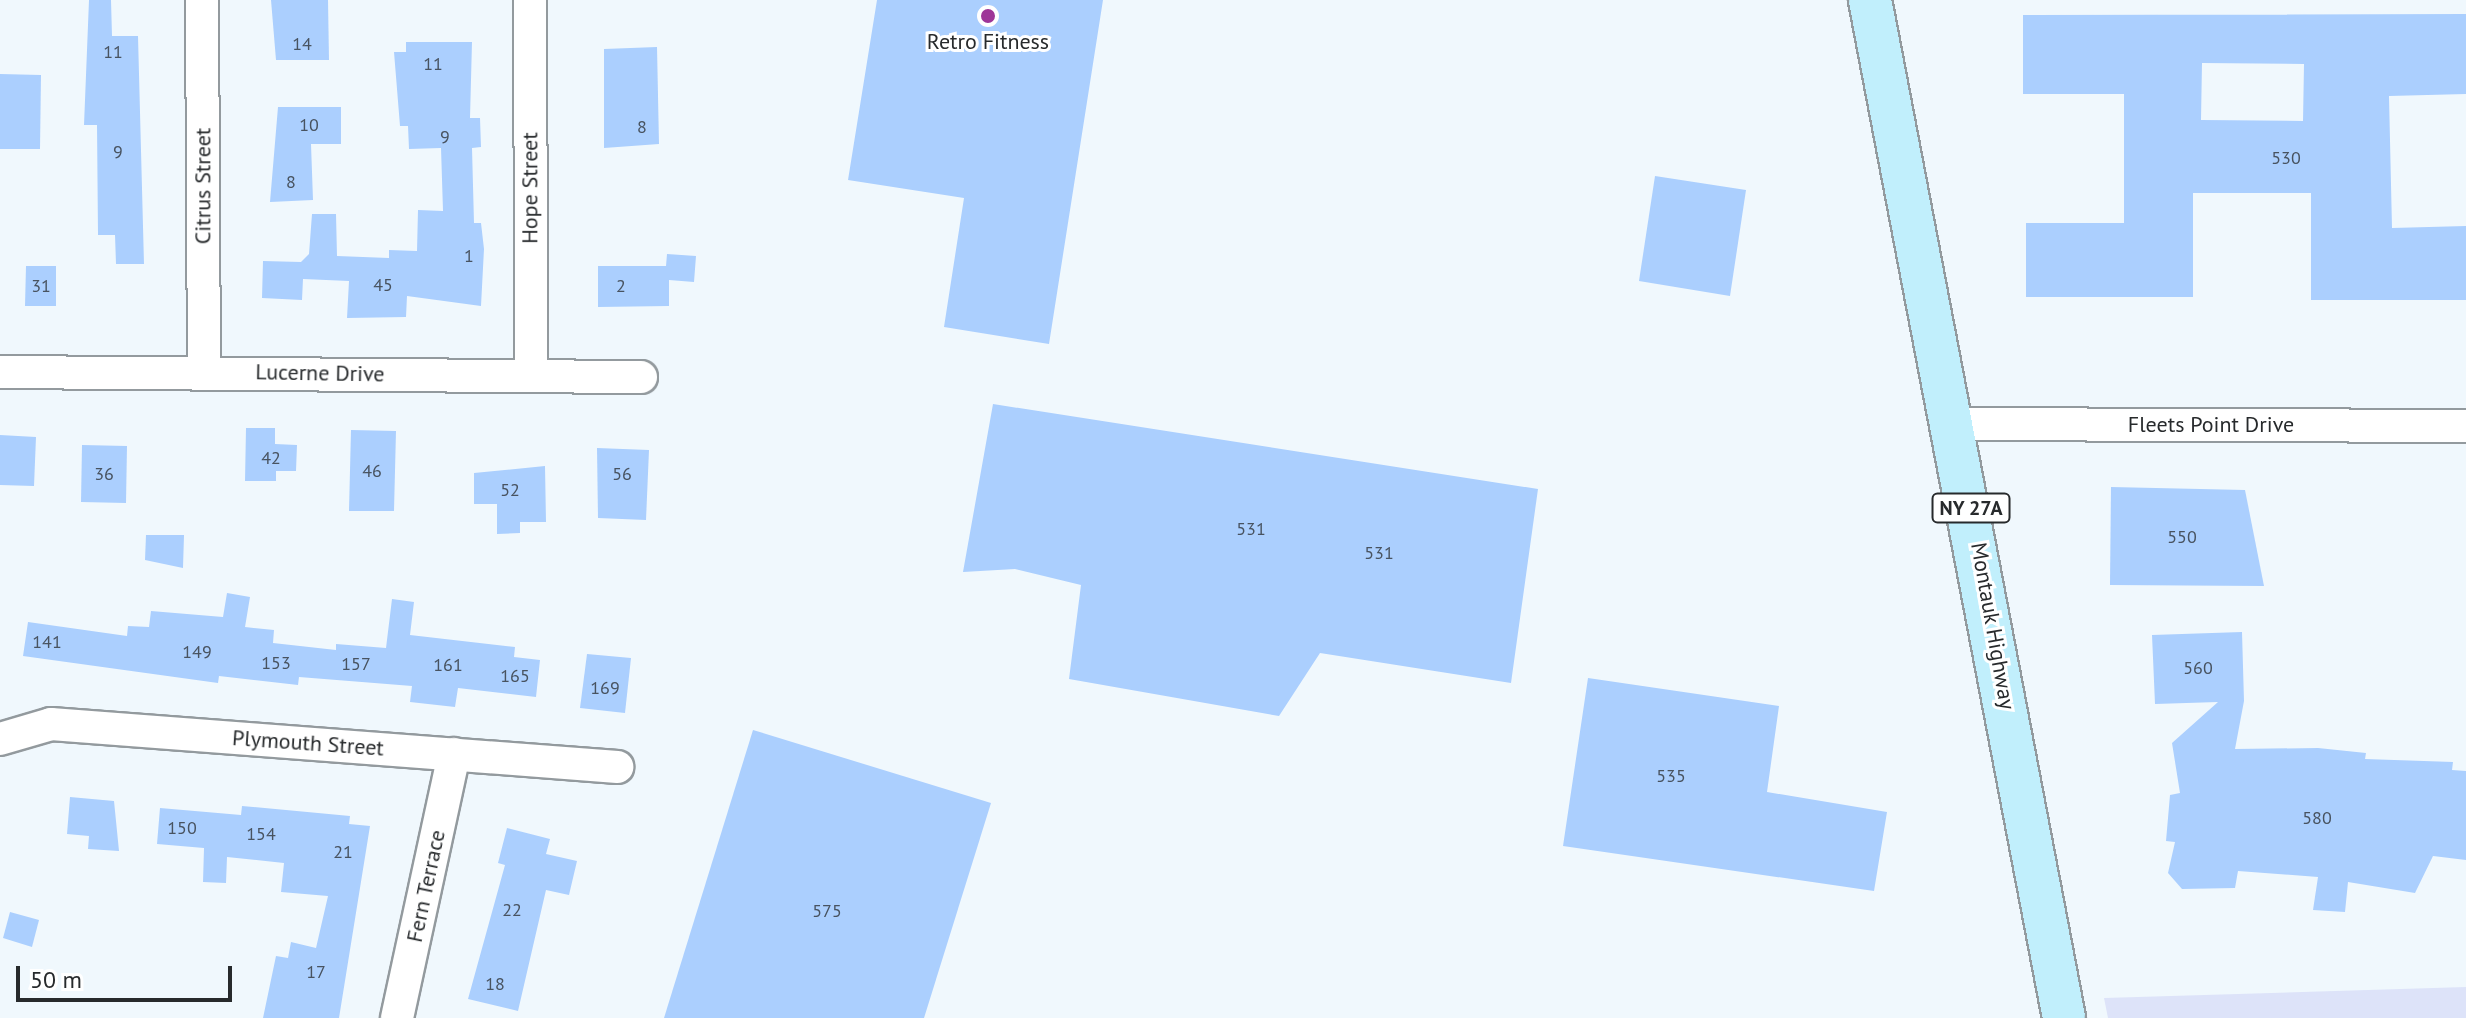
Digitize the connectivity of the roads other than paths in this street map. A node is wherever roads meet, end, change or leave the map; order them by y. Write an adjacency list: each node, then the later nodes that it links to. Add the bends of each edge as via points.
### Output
1 (202, 0): 5 (street, Citrus Street)
2 (530, 0): 6 (street, Hope Street)
3 (1870, 0): 8 (main road, Montauk Highway / NY 27A)
4 (0, 372): 5 (street, Lucerne Drive)
5 (204, 372): 6 (street, Lucerne Drive)
6 (531, 375): 7 (street, Lucerne Drive)
7 (641, 377)
8 (1956, 424): 9 (street, Fleets Point Drive); 14 (main road, Montauk Highway / NY 27A)
9 (2466, 426)
10 (0, 739): 11 (street, Plymouth Street, via 51,724)
11 (454, 754): 12 (street, Plymouth Street); 13 (street, Fern Terrace)
12 (617, 767)
13 (397, 1018)
14 (2064, 1018)

